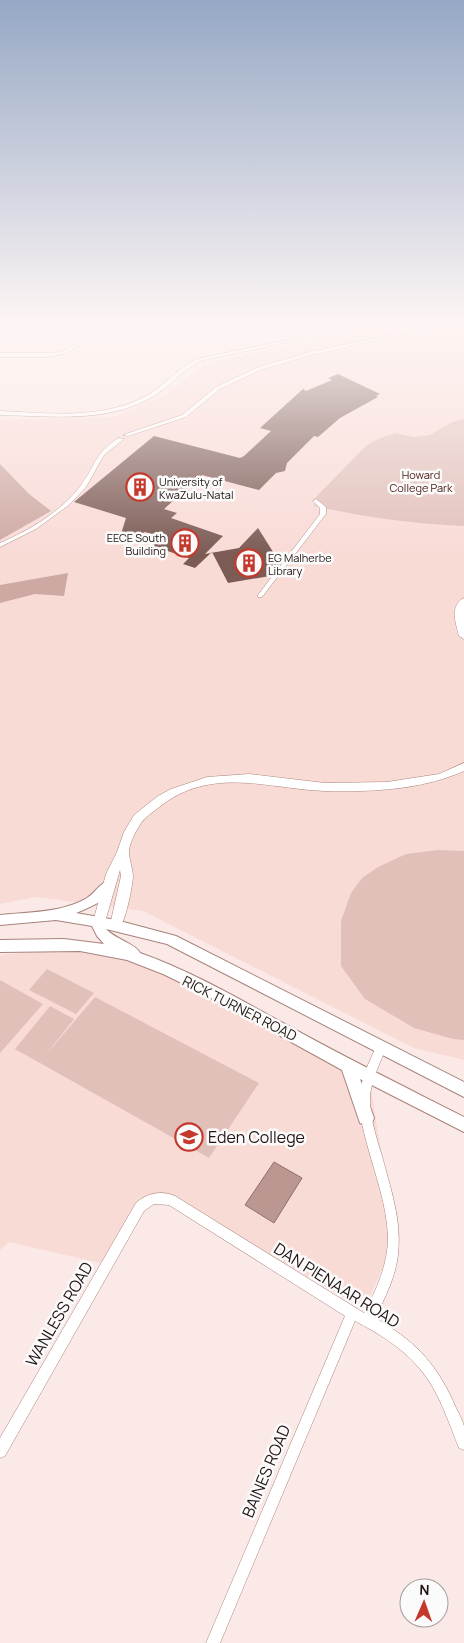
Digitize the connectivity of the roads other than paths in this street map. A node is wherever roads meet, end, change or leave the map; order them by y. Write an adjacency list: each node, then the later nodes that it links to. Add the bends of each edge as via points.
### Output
1 (138, 401): 3 (street, via 121,408 86,413)
2 (203, 401): 5 (street, via 184,416 137,430 101,454 83,487 59,512)
3 (0, 413)
4 (316, 501): 6 (street, via 323,507 323,514)
5 (0, 545)
6 (260, 596)
7 (464, 601): 8 (street, via 458,614)
8 (464, 636)
9 (464, 767): 10 (street, via 420,782 355,788 249,778 207,782 175,792 151,807 138,818)
10 (123, 852): 11 (street); 14 (street, via 127,876)
11 (108, 886): 12 (main road, via 83,906); 15 (street)
12 (56, 915): 13 (main road, RICK TURNER ROAD); 15 (main road, RICK TURNER ROAD)
13 (0, 920)
14 (116, 926): 15 (main road, RICK TURNER ROAD); 19 (main road, RICK TURNER ROAD, via 147,932 185,947)
15 (100, 928): 16 (main road); 18 (main road)
16 (61, 944): 17 (main road, RICK TURNER ROAD); 18 (main road, RICK TURNER ROAD, via 112,952)
17 (0, 946)
18 (157, 966): 20 (main road, RICK TURNER ROAD)
19 (381, 1048): 21 (main road, RICK TURNER ROAD); 22 (street)
20 (348, 1066): 22 (main road, RICK TURNER ROAD); 25 (main road)
21 (436, 1076): 23 (main road); 24 (main road, RICK TURNER ROAD)
22 (370, 1078): 25 (street, via 365,1097); 26 (main road, RICK TURNER ROAD)
23 (464, 1080)
24 (464, 1090)
25 (366, 1118): 29 (street, via 392,1212 394,1232 390,1273)
26 (464, 1125)
27 (151, 1198): 28 (street, DAN PIENAAR ROAD, via 171,1200); 31 (street, WANLESS ROAD, via 135,1214)
28 (352, 1314): 29 (street, DAN PIENAAR ROAD); 32 (street, BAINES ROAD)
29 (367, 1320): 30 (street, DAN PIENAAR ROAD, via 419,1358 431,1372)
30 (464, 1443)
31 (0, 1451)
32 (213, 1643)

